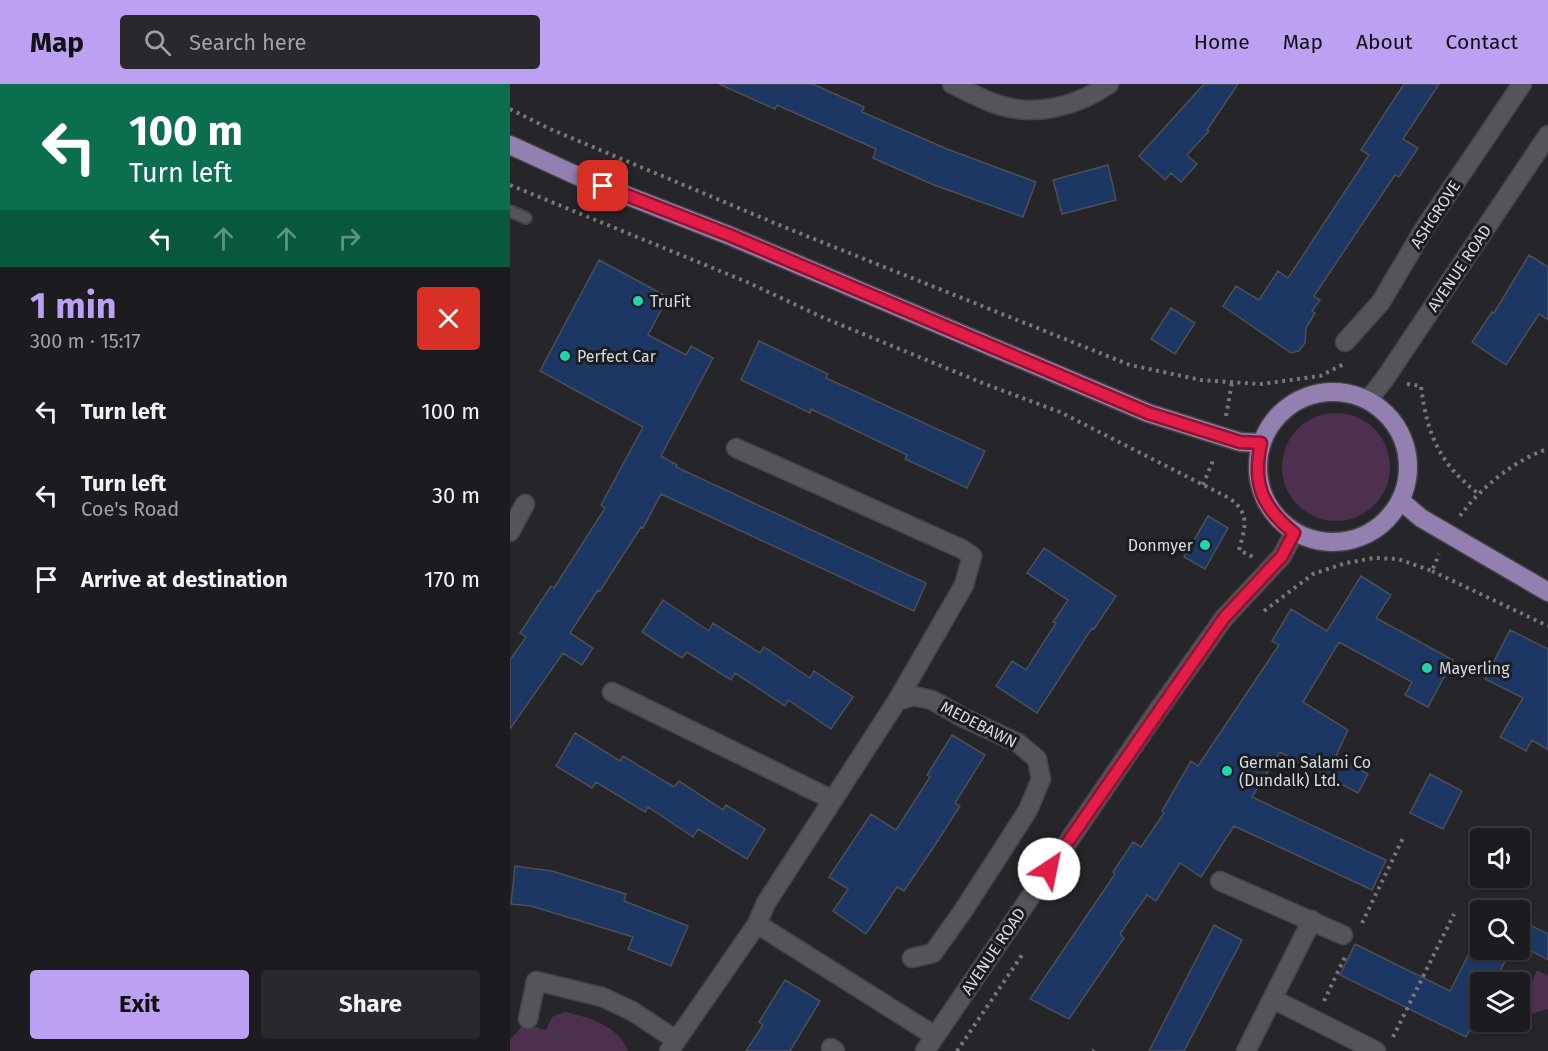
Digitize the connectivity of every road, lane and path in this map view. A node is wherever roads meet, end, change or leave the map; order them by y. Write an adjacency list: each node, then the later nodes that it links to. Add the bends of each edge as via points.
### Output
1 (952, 84): 2 (street, via 999,105 1030,111 1091,97)
2 (1109, 84)
3 (1522, 84): 10 (street, ASHGROVE, via 1424,229 1381,302)
4 (510, 109): 11 (path, via 794,232 1130,365 1202,380 1261,384 1320,376)
5 (1548, 135): 12 (street, AVENUE ROAD)
6 (510, 145): 14 (main road, via 1148,413 1240,442)
7 (510, 185): 23 (path, via 747,282 824,318 1060,412 1229,498 1240,506 1245,519 1239,550)
8 (510, 211): 9 (lane)
9 (526, 218)
10 (1345, 342)
11 (1353, 359)
12 (1384, 380): 13 (street, AVENUE ROAD); 17 (path, via 1421,386 1425,416 1436,447 1462,481)
13 (1368, 400): 14 (main road, via 1347,393 1325,392 1305,397 1286,408); 18 (main road, via 1401,433 1408,455 1408,478)
14 (1261, 443): 21 (main road, via 1258,484 1266,504)
15 (736, 447): 30 (street, via 972,556 964,585)
16 (1548, 449): 17 (path, via 1533,453)
17 (1479, 494): 22 (path)
18 (1401, 501): 21 (main road, via 1387,521 1366,536 1342,543 1317,542); 22 (main road, via 1421,518)
19 (525, 504): 20 (street)
20 (510, 532)
21 (1294, 533): 23 (street, AVENUE ROAD)
22 (1449, 533): 24 (path); 26 (main road)
23 (1273, 566): 25 (path); 41 (street, AVENUE ROAD, via 1224,618)
24 (1432, 571): 25 (path, via 1398,559 1374,558 1314,574); 28 (path)
25 (1289, 591): 27 (path)
26 (1548, 592)
27 (1258, 618)
28 (1548, 626)
29 (612, 692): 31 (street)
30 (897, 701): 31 (street); 38 (street, MEDEBAWN, via 914,696 932,700 1018,743 1037,759 1041,779 1028,810 933,953)
31 (833, 800): 35 (street, via 765,903)
32 (1220, 881): 34 (street)
33 (1454, 914): 43 (path)
34 (1312, 920): 36 (street); 39 (street)
35 (757, 924): 41 (street); 42 (street)
36 (1343, 935)
37 (1022, 955): 44 (path)
38 (912, 958)
39 (1274, 999): 43 (street); 45 (street)
40 (528, 1019): 42 (street, via 536,981 602,997 632,1011)
41 (930, 1044)
42 (672, 1046)
43 (1384, 1046)
44 (957, 1051)
45 (1246, 1051)

